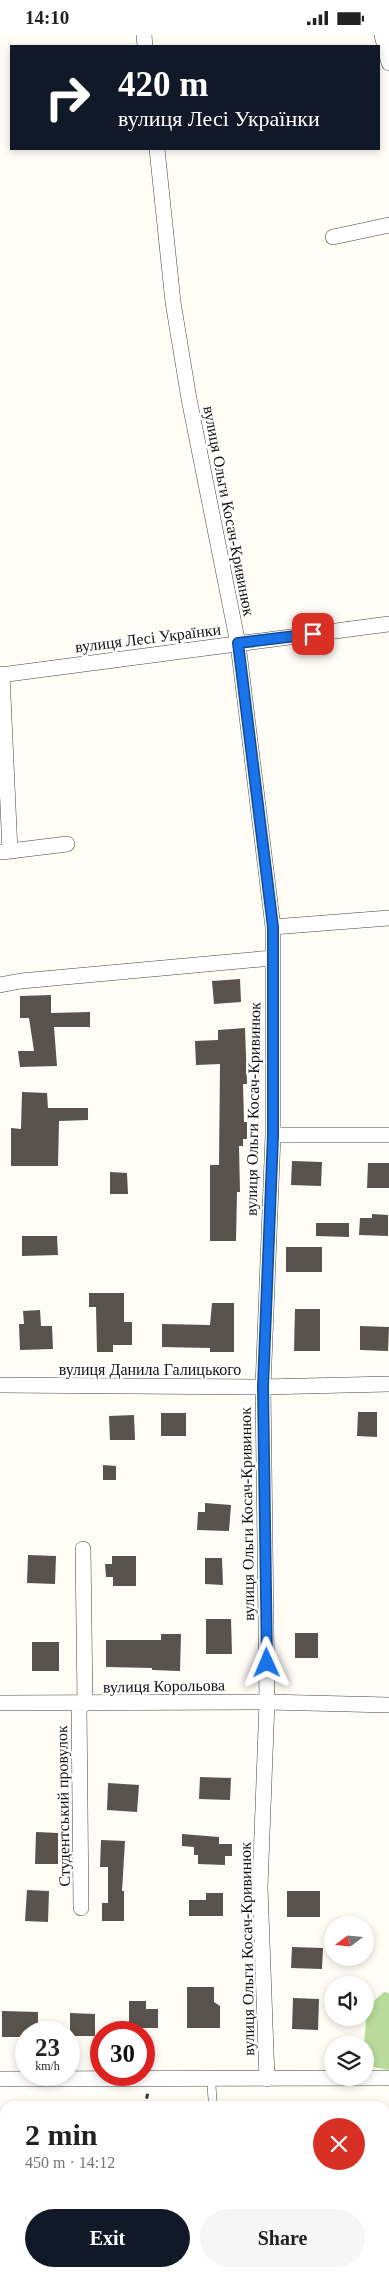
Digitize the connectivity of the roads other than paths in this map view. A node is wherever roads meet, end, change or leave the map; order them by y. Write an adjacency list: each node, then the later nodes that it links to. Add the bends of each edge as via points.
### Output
1 (382, 35): 2 (street)
2 (389, 63)
3 (157, 150): 7 (street, вулиця Ольги Косач-Кривинюк, via 173,302 187,390)
4 (389, 225): 5 (street)
5 (333, 237)
6 (389, 624): 7 (street, вулиця Лесі Українки)
7 (238, 643): 8 (street, вулиця Лесі Українки); 12 (street, вулиця Ольги Косач-Кривинюк)
8 (1, 675): 10 (street, вулиця Лесі Українки)
9 (67, 844): 10 (street, вулиця Лесі Українки)
10 (5, 851)
11 (389, 918): 12 (street)
12 (273, 927): 13 (street, вулиця Ольги Косач-Кривинюк)
13 (272, 958): 14 (street); 15 (street, вулиця Ольги Косач-Кривинюк)
14 (0, 985)
15 (273, 1135): 16 (street); 19 (street, вулиця Ольги Косач-Кривинюк)
16 (389, 1135)
17 (389, 1384): 19 (street, вулиця Данила Галицького)
18 (0, 1385): 19 (street, вулиця Данила Галицького)
19 (263, 1387): 21 (street, вулиця Ольги Косач-Кривинюк)
20 (84, 1549): 23 (street, Студентський провулок)
21 (267, 1702): 23 (street, вулиця Корольова); 24 (street, вулиця Корольова); 29 (street, вулиця Ольги Косач-Кривинюк, via 260,1887)
22 (0, 1703): 23 (street, вулиця Корольова)
23 (82, 1704): 25 (street, Студентський провулок)
24 (389, 1705)
25 (81, 1908)
26 (389, 2078): 29 (street)
27 (0, 2079): 28 (street)
28 (211, 2079): 29 (street); 30 (lane)
29 (268, 2079)
30 (213, 2101)

